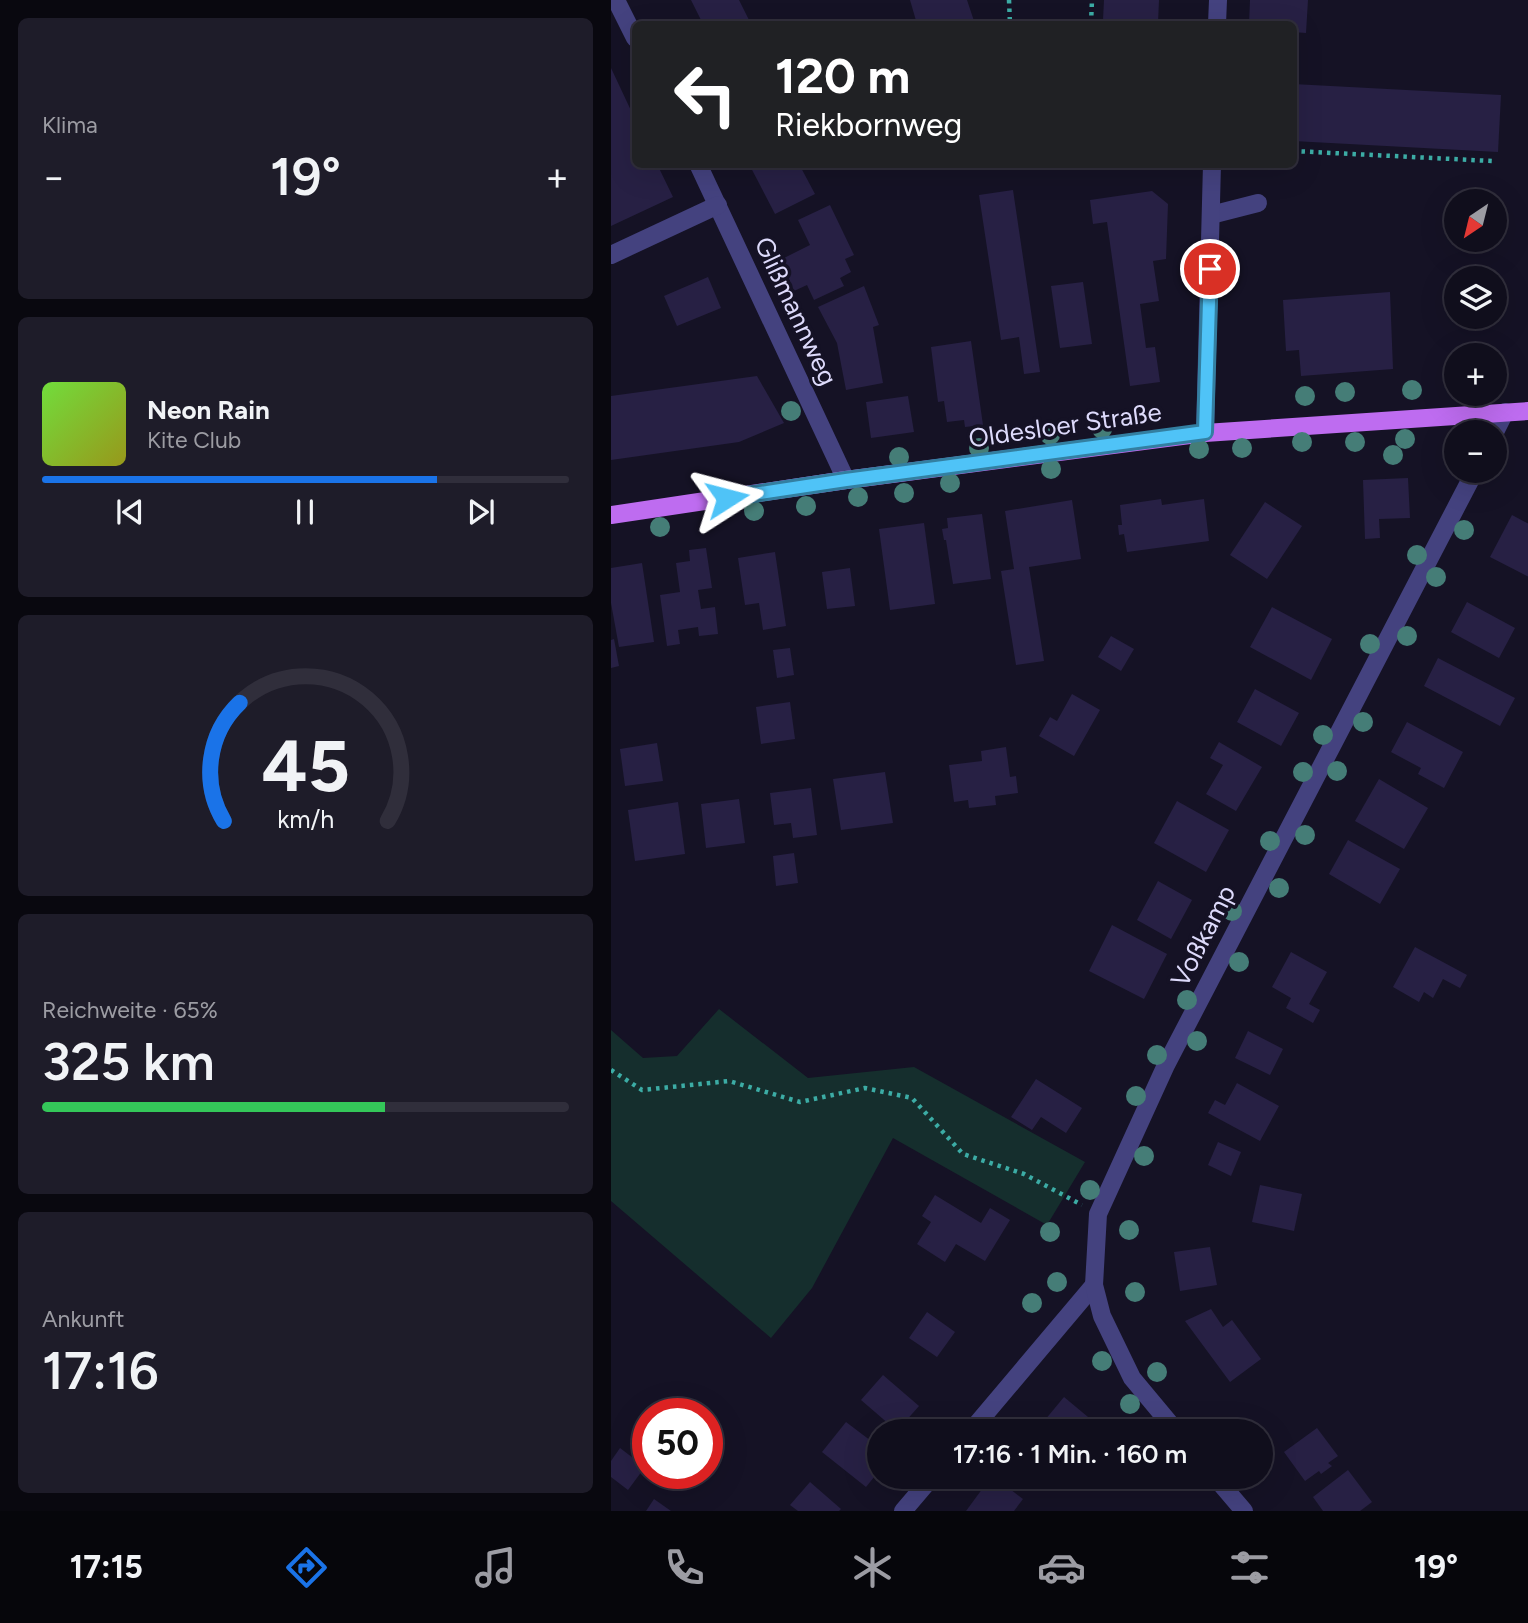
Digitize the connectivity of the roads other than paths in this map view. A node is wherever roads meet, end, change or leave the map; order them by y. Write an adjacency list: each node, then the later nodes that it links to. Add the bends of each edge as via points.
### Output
1 (616, 0): 4 (street)
2 (1218, 0): 3 (street)
3 (1217, 21)
4 (632, 32)
5 (700, 168): 8 (street, Glißmannweg)
6 (1212, 168): 9 (street)
7 (1258, 203): 9 (street)
8 (718, 205): 10 (street); 15 (street, Glißmannweg)
9 (1211, 215): 14 (street)
10 (611, 255)
11 (1528, 411): 12 (main road, Oldesloer Straße)
12 (1505, 412): 13 (street); 14 (main road, Oldesloer Straße)
13 (1501, 420)
14 (1205, 432): 15 (main road, Oldesloer Straße)
15 (846, 480): 17 (main road, Oldesloer Straße)
16 (1469, 483): 18 (street, Voßkamp, via 1166,1065 1098,1214)
17 (611, 515)
18 (1094, 1285): 19 (street); 20 (street, Voßkamp, via 1102,1316 1132,1378)
19 (981, 1419)
20 (1166, 1419)
21 (922, 1489): 23 (street)
22 (1225, 1489): 24 (street)
23 (903, 1511)
24 (1244, 1511)

